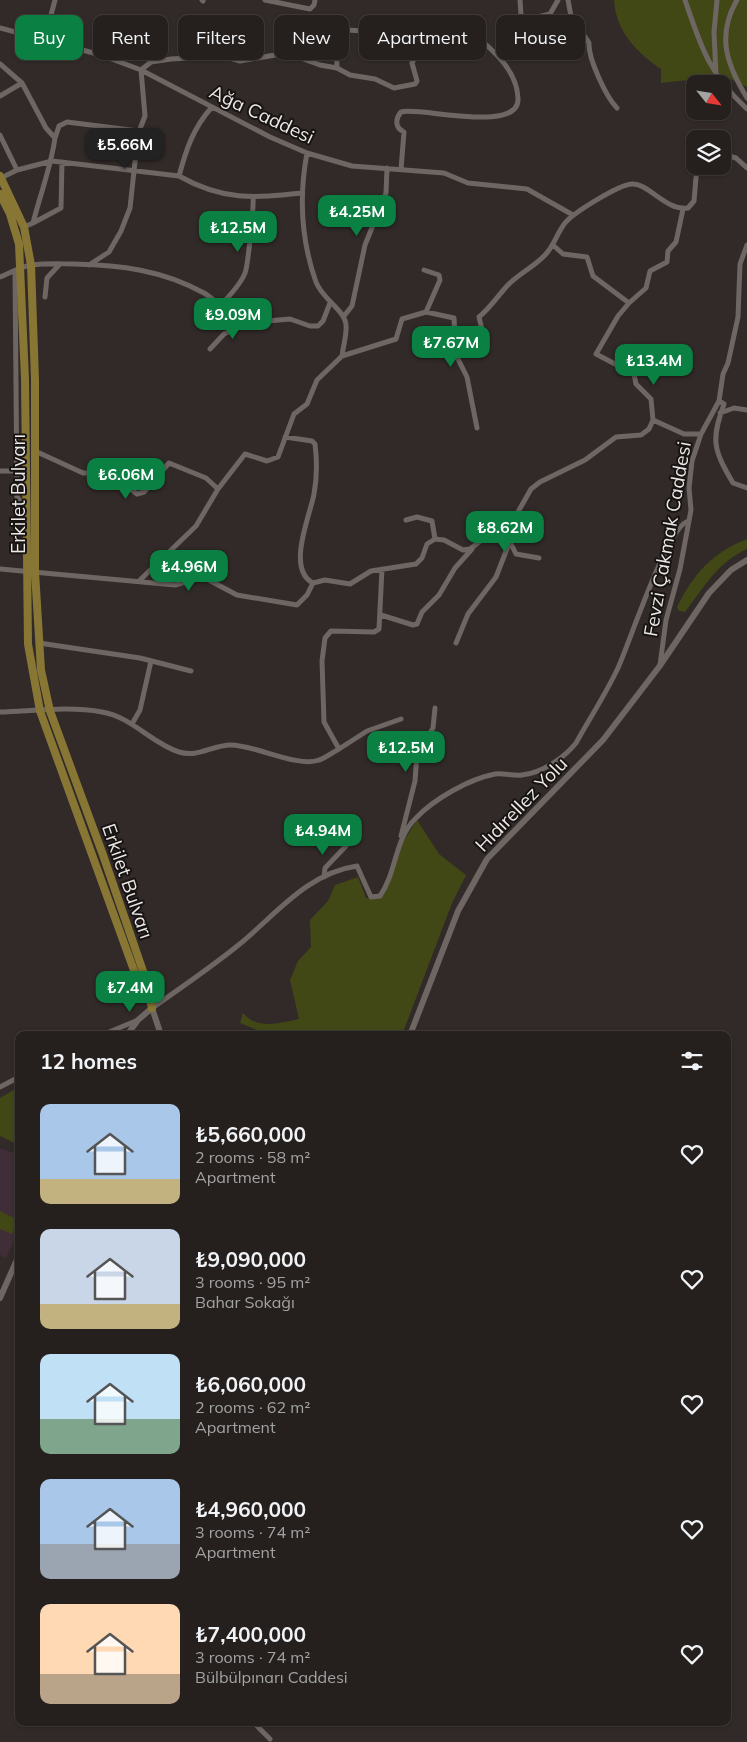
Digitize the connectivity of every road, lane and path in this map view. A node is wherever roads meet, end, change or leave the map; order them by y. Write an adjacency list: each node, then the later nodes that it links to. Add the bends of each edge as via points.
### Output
1 (55, 0): 10 (street)
2 (265, 0): 3 (street, via 310,9)
3 (315, 0)
4 (520, 0): 5 (street, via 521,15 529,19 550,14)
5 (558, 0)
6 (568, 0): 27 (street, via 571,16 590,43 595,69 610,101)
7 (685, 0): 20 (street, via 702,51)
8 (718, 0): 21 (street, via 714,32)
9 (737, 0): 25 (street, via 727,28 726,51 730,68)
10 (51, 15)
11 (0, 28): 13 (street, Ağa Caddesi)
12 (359, 31): 18 (street, via 347,30 336,36)
13 (15, 32)
14 (83, 50): 19 (street, Ağa Caddesi)
15 (274, 55): 19 (street, via 240,61 223,56 171,59 151,62)
16 (306, 60): 18 (street)
17 (0, 64): 22 (street)
18 (336, 68): 40 (street, via 394,88 415,84 412,63 431,28 471,31 509,69 519,101 509,113 458,118 401,112 397,123 404,132)
19 (141, 70): 26 (street, Ağa Caddesi); 29 (street, via 145,116)
20 (715, 75)
21 (716, 75)
22 (22, 83): 24 (street); 31 (street, via 46,128)
23 (731, 92): 28 (street)
24 (0, 96)
25 (747, 98)
26 (212, 107): 32 (street, Ağa Caddesi); 42 (street, via 190,140)
27 (617, 108)
28 (747, 109)
29 (139, 131): 31 (street, via 67,122 60,126); 39 (street)
30 (0, 135): 38 (street)
31 (55, 138): 34 (street)
32 (306, 153): 36 (street, Ağa Caddesi, via 352,166); 44 (street)
33 (731, 157): 37 (street)
34 (52, 161): 35 (street); 38 (street); 49 (street)
35 (62, 162): 39 (street); 49 (street, via 61,208)
36 (387, 168): 40 (street, Ağa Caddesi); 64 (street, via 386,193 365,245 352,306)
37 (747, 168)
38 (16, 170): 43 (street)
39 (135, 170): 42 (street); 54 (street, via 130,208 121,231 109,252)
40 (401, 170): 48 (street, Ağa Caddesi, via 444,173 468,183 527,189)
41 (696, 175): 47 (street, via 694,201 690,207)
42 (179, 176): 46 (street, via 235,197)
43 (0, 177): 50 (main road, Erkilet Bulvarı)
44 (302, 193): 46 (street); 60 (street, via 308,258 319,289)
45 (0, 194): 56 (main road, Erkilet Bulvarı, via 19,244)
46 (253, 198): 62 (street, via 247,270)
47 (683, 208): 48 (street, via 666,203 639,185 632,184); 61 (street, via 676,242 668,251 667,262 650,272 646,288)
48 (573, 215): 51 (street)
49 (33, 223): 50 (street)
50 (24, 227): 55 (main road, Erkilet Bulvarı)
51 (552, 245): 61 (street, via 564,254 587,257 593,276); 66 (street, via 543,257 507,285 492,306 479,317)
52 (747, 245): 69 (street, Fevzi Çakmak Caddesi, via 740,264 738,317)
53 (60, 264): 54 (street); 55 (street); 59 (street, via 47,278)
54 (89, 264): 62 (street, via 118,265 156,273 186,284)
55 (31, 265): 56 (street); 76 (main road, Erkilet Bulvarı)
56 (17, 269): 58 (street); 78 (street); 81 (main road, Erkilet Bulvarı, via 25,379)
57 (424, 270): 63 (street, via 439,275 440,280)
58 (0, 277)
59 (45, 297)
60 (330, 303): 64 (street); 65 (street, via 318,326 290,319)
61 (629, 303): 72 (street, via 596,354 634,374 636,384 650,399)
62 (222, 304): 65 (street)
63 (426, 312): 68 (street, via 402,320 396,339); 73 (street, via 454,318 456,355 467,377)
64 (344, 316): 68 (street, via 346,327)
65 (247, 323): 67 (street, via 228,332)
66 (484, 338)
67 (210, 348)
68 (342, 356): 75 (street, via 317,380 307,404 294,414)
69 (719, 401): 71 (street, via 724,404); 74 (street, Fevzi Çakmak Caddesi)
70 (747, 410): 71 (street, via 734,408)
71 (720, 413): 79 (street, via 715,427 716,448 733,483)
72 (653, 420): 74 (street, via 684,434); 82 (street, via 641,435 616,436 586,460 540,482 531,489)
73 (477, 428)
74 (701, 434): 84 (street, Fevzi Çakmak Caddesi, via 689,476 691,510)
75 (286, 437): 80 (street, via 278,457 272,460 264,461 245,454); 94 (street, via 315,444 314,495 300,553 302,570)
76 (35, 451): 80 (street, via 83,473 110,473 137,494 144,492 170,463 206,478); 92 (main road, Erkilet Bulvarı)
77 (0, 471): 78 (street)
78 (16, 471): 81 (street, via 17,497)
79 (747, 488)
80 (218, 489): 93 (street, via 191,532)
81 (26, 509): 92 (main road, Erkilet Bulvarı)
82 (514, 519): 86 (street, via 508,538); 87 (street)
83 (406, 520): 85 (street, via 417,517 432,520)
84 (688, 521): 99 (street, Fevzi Çakmak Caddesi); 108 (street, via 680,525 667,550 618,669 573,747 558,760 532,772 495,774 450,792 416,817)
85 (435, 539): 87 (street, via 463,550); 91 (street, via 427,544 416,564)
86 (510, 542): 88 (street, via 516,554); 97 (street, via 496,577 468,614)
87 (472, 548): 95 (street, via 439,595 422,612 417,624)
88 (539, 558)
89 (747, 560): 99 (street, Hıdırellez Yolu, via 731,570 709,593)
90 (0, 569): 92 (street)
91 (382, 570): 94 (street, via 368,572 350,584 325,580); 95 (street)
92 (30, 572): 93 (street); 96 (main road, Erkilet Bulvarı); 102 (main road, Erkilet Bulvarı, via 28,644)
93 (140, 580): 94 (street, via 175,584 203,576 237,595 296,605 307,596)
94 (313, 583)
95 (381, 615): 107 (street, via 377,631 331,631 325,638 322,661 324,724)
96 (39, 643): 98 (street); 103 (main road, Erkilet Bulvarı)
97 (456, 644)
98 (151, 660): 100 (street); 106 (street, via 140,710)
99 (659, 667): 116 (street, Hıdırellez Yolu, via 602,740 484,864 458,911)
100 (191, 670)
101 (435, 708): 108 (street, via 433,728 417,754 415,781)
102 (40, 711): 103 (street); 104 (street); 111 (main road, Erkilet Bulvarı, via 136,976)
103 (50, 711): 106 (street, via 100,711); 111 (main road, Erkilet Bulvarı, via 144,974)
104 (0, 712)
105 (401, 719): 107 (street, via 367,731)
106 (132, 724): 107 (street, via 168,748 187,754 233,745 286,758 318,761)
107 (339, 749)
108 (400, 840): 110 (street, via 388,882 378,898 371,897 366,890 357,866)
109 (346, 846): 110 (street, via 325,868)
110 (324, 877): 111 (street, via 298,893 230,952)
111 (152, 1008): 112 (street); 115 (street)
112 (138, 1020): 113 (street); 114 (street)
113 (112, 1031)
114 (130, 1031)
115 (160, 1031)
116 (412, 1031)
117 (15, 1079): 118 (street)
118 (0, 1087)
119 (15, 1264): 120 (street)
120 (0, 1298)
121 (257, 1726): 122 (street)
122 (270, 1739)

